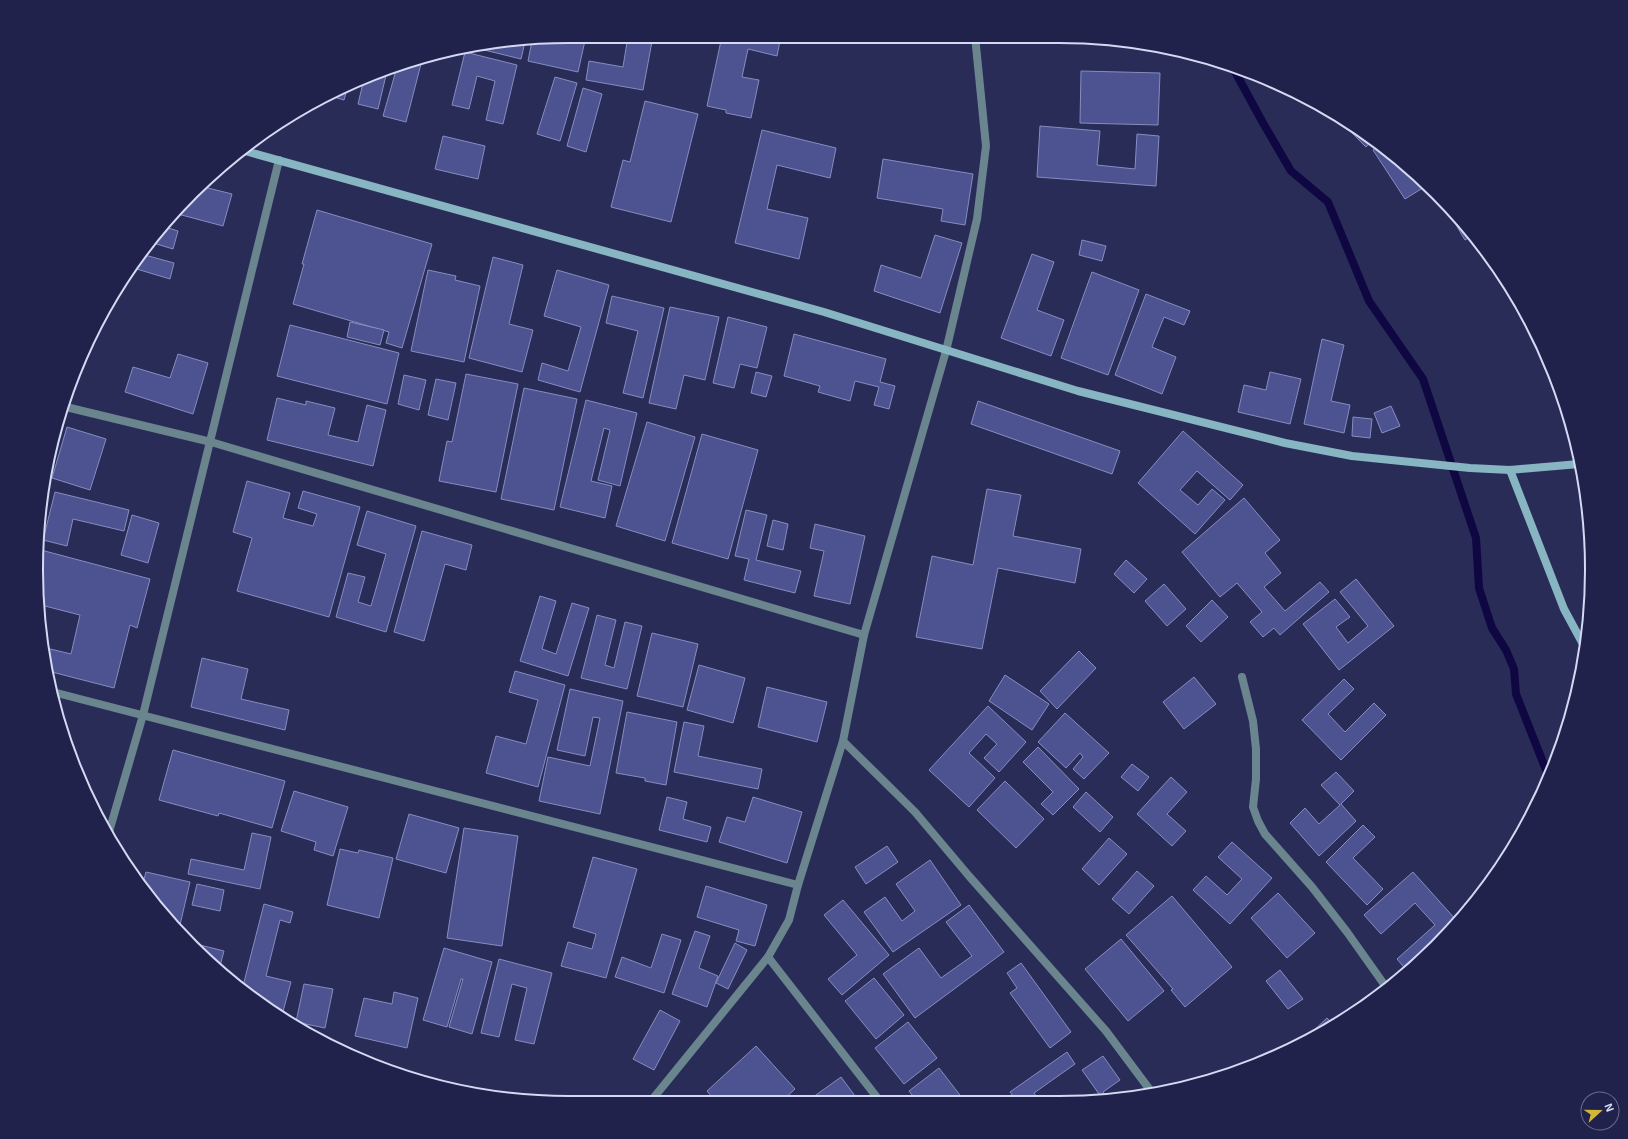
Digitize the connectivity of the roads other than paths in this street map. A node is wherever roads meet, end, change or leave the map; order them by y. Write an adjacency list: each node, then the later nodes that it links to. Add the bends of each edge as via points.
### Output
1 (976, 43): 4 (street, via 986,146 977,219)
2 (249, 152): 3 (street)
3 (279, 160): 4 (street, via 824,312); 6 (street)
4 (946, 351): 8 (street, via 1078,391 1285,443 1352,456); 9 (street)
5 (69, 408): 6 (street)
6 (211, 442): 9 (street); 13 (street)
7 (1574, 464): 8 (street)
8 (1510, 470): 10 (street, via 1564,609)
9 (864, 634): 14 (street)
10 (1580, 638)
11 (1242, 677): 18 (street, via 1253,721 1256,779 1253,807 1258,822 1265,834 1312,887)
12 (58, 693): 13 (street)
13 (143, 715): 15 (street); 16 (street)
14 (844, 741): 16 (street); 19 (street, via 915,812 1106,1031)
15 (111, 827)
16 (798, 885): 17 (street, via 789,920)
17 (768, 957): 20 (street); 21 (street)
18 (1383, 983)
19 (1148, 1088)
20 (655, 1096)
21 (876, 1096)

